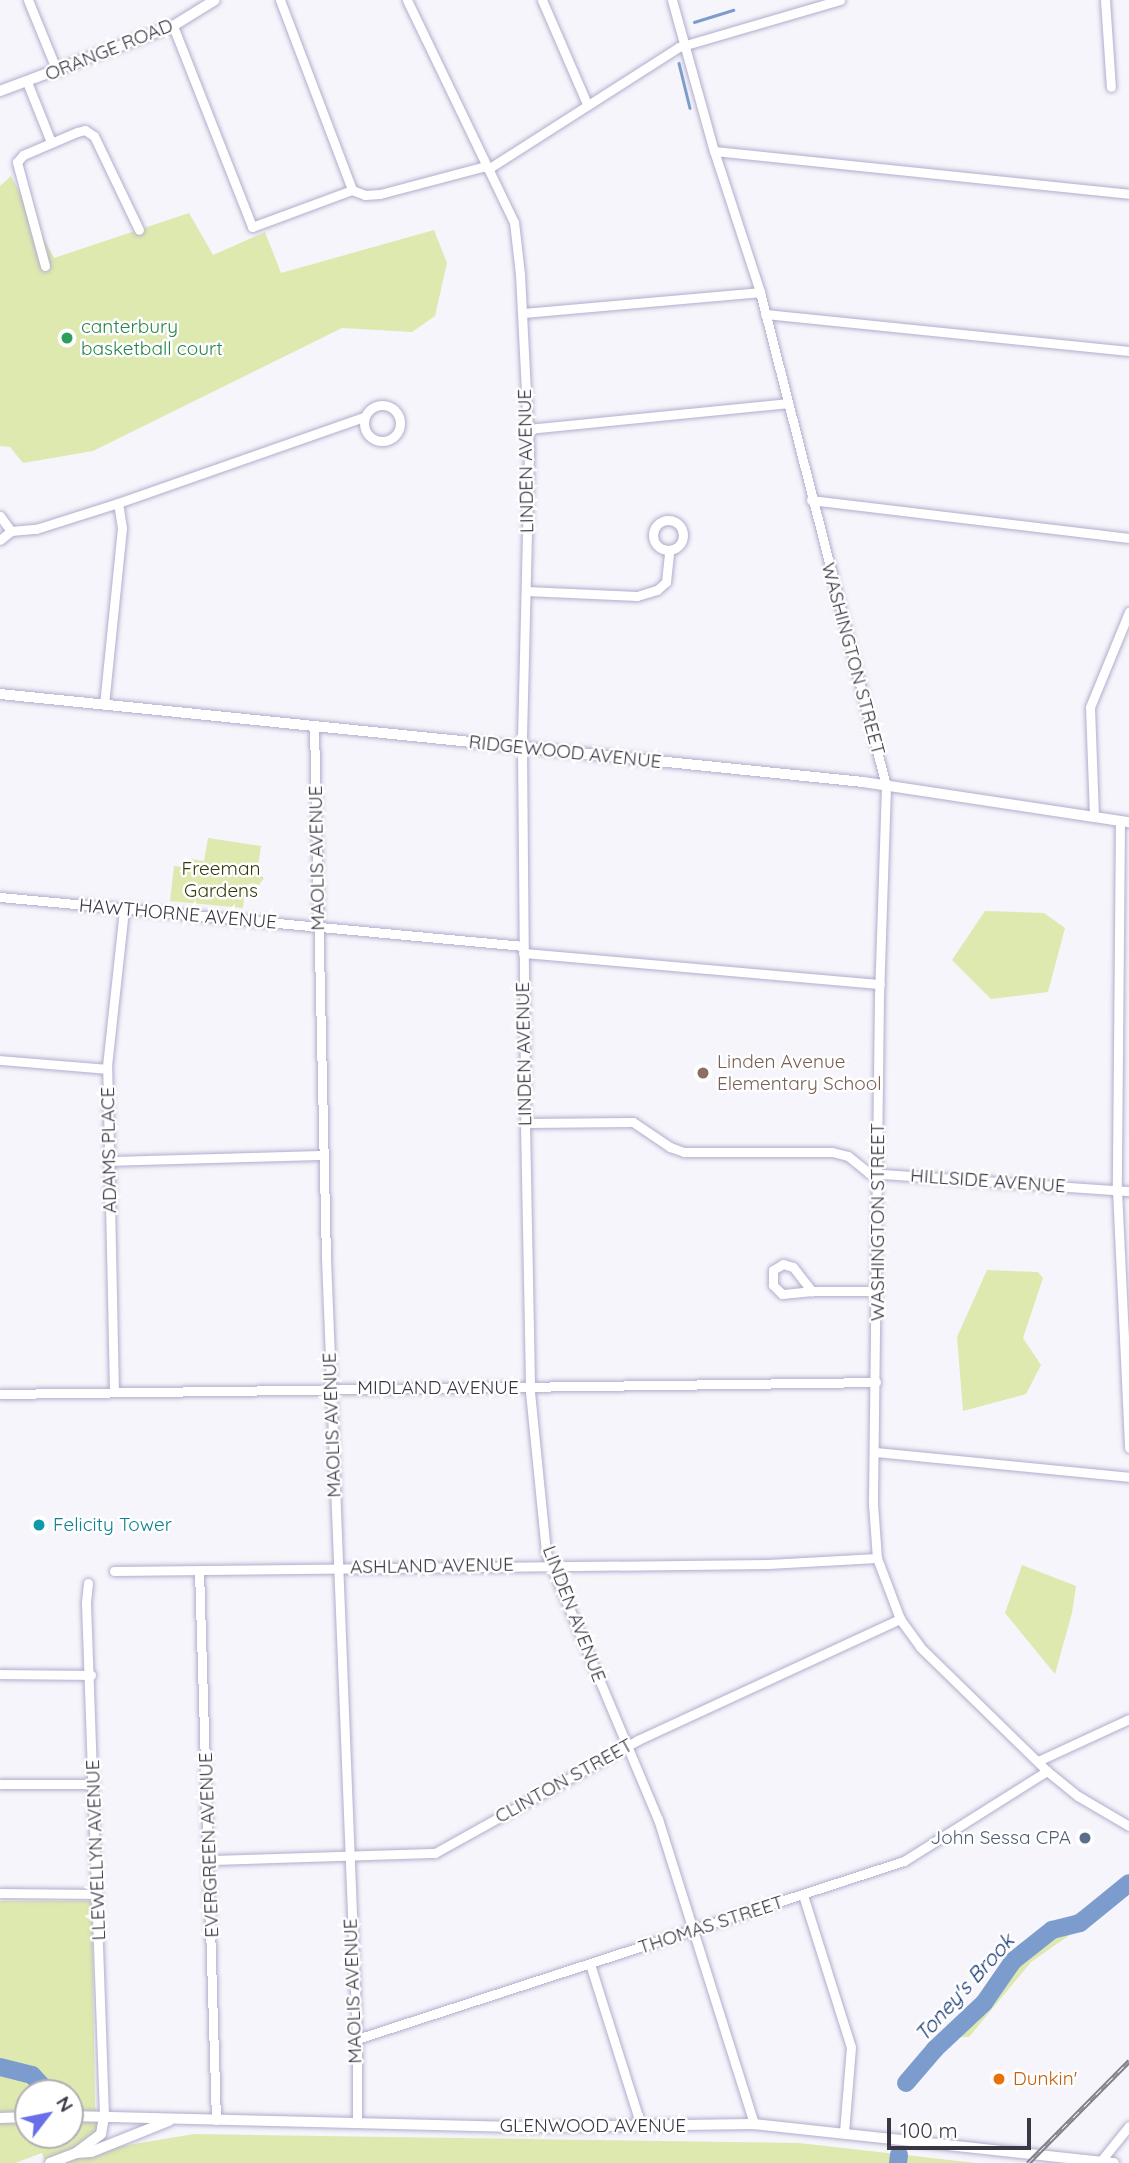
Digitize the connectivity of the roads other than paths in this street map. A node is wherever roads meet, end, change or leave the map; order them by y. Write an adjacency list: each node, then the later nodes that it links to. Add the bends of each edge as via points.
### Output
1 (28, 0): 11 (street)
2 (215, 0): 9 (street, ORANGE ROAD)
3 (280, 0): 19 (street)
4 (407, 0): 18 (street, LINDEN AVENUE)
5 (542, 0): 15 (street)
6 (672, 0): 10 (street, WASHINGTON STREET)
7 (840, 0): 10 (street)
8 (1105, 0): 13 (street)
9 (173, 26): 11 (street, ORANGE ROAD); 19 (street, via 252,227)
10 (684, 46): 15 (street); 17 (street, WASHINGTON STREET)
11 (57, 71): 12 (street, ORANGE ROAD)
12 (27, 82): 14 (street, ORANGE ROAD); 16 (street)
13 (1111, 87)
14 (0, 91)
15 (587, 104): 18 (street)
16 (51, 142): 21 (street, via 85,130 94,136); 22 (street, via 23,155 17,164)
17 (713, 151): 20 (street); 23 (street, WASHINGTON STREET)
18 (487, 168): 19 (street, via 380,194); 24 (street, LINDEN AVENUE, via 514,222)
19 (352, 190)
20 (1129, 194)
21 (139, 230)
22 (45, 266)
23 (761, 292): 24 (street); 25 (street, WASHINGTON STREET)
24 (522, 313): 29 (street, LINDEN AVENUE)
25 (765, 314): 26 (street); 27 (street, WASHINGTON STREET)
26 (1129, 351)
27 (787, 403): 29 (street); 30 (street, WASHINGTON STREET)
28 (364, 417): 28 (street, via 367,434 377,440 391,438 399,430 397,413 389,405 372,407); 31 (street)
29 (528, 429): 37 (street, LINDEN AVENUE)
30 (811, 500): 34 (street); 43 (street, WASHINGTON STREET)
31 (118, 503): 33 (street); 40 (street, via 122,528)
32 (0, 516): 33 (street)
33 (11, 531): 35 (street)
34 (1129, 538)
35 (0, 540)
36 (669, 551): 37 (street, via 666,582 648,593)
37 (526, 591): 42 (street, LINDEN AVENUE)
38 (1129, 611): 44 (street, via 1090,707)
39 (0, 694): 40 (street, RIDGEWOOD AVENUE)
40 (104, 705): 41 (street, RIDGEWOOD AVENUE)
41 (314, 726): 42 (street, RIDGEWOOD AVENUE); 48 (street, MAOLIS AVENUE)
42 (522, 747): 43 (street, RIDGEWOOD AVENUE); 49 (street, LINDEN AVENUE)
43 (886, 786): 44 (street, RIDGEWOOD AVENUE); 50 (street, WASHINGTON STREET)
44 (1094, 816): 45 (street, RIDGEWOOD AVENUE)
45 (1125, 821): 57 (street)
46 (0, 897): 47 (street, HAWTHORNE AVENUE)
47 (124, 910): 48 (street, HAWTHORNE AVENUE); 52 (street, ADAMS PLACE)
48 (318, 928): 49 (street, HAWTHORNE AVENUE); 54 (street, MAOLIS AVENUE)
49 (523, 949): 50 (street, HAWTHORNE AVENUE); 53 (street, LINDEN AVENUE)
50 (880, 984): 56 (street, WASHINGTON STREET)
51 (0, 1060): 52 (street)
52 (107, 1069): 55 (street, ADAMS PLACE)
53 (525, 1124): 56 (street, HILLSIDE AVENUE, via 633,1122 684,1152 832,1152); 63 (street, LINDEN AVENUE)
54 (324, 1155): 55 (street); 62 (street, MAOLIS AVENUE)
55 (109, 1161): 64 (street, ADAMS PLACE)
56 (878, 1174): 57 (street, HILLSIDE AVENUE); 60 (street, WASHINGTON STREET)
57 (1117, 1190): 58 (street, HILLSIDE AVENUE); 66 (street)
58 (1129, 1191)
59 (812, 1291): 59 (street, via 793,1267 783,1264 773,1270 773,1285 782,1294); 60 (street)
60 (877, 1291): 61 (street, WASHINGTON STREET)
61 (876, 1382): 63 (street, MIDLAND AVENUE); 67 (street, WASHINGTON STREET)
62 (331, 1388): 63 (street, MIDLAND AVENUE); 64 (street, MIDLAND AVENUE); 71 (street, MAOLIS AVENUE)
63 (530, 1388): 70 (street, LINDEN AVENUE, via 546,1553)
64 (114, 1392): 65 (street, MIDLAND AVENUE)
65 (0, 1394)
66 (1129, 1448)
67 (875, 1452): 68 (street); 69 (street, WASHINGTON STREET)
68 (1129, 1477)
69 (877, 1558): 70 (street, ASHLAND AVENUE, via 768,1564); 75 (street, WASHINGTON STREET)
70 (552, 1564): 71 (street, ASHLAND AVENUE); 79 (street, LINDEN AVENUE)
71 (337, 1567): 72 (street, ASHLAND AVENUE); 85 (street, MAOLIS AVENUE)
72 (200, 1570): 73 (street, ASHLAND AVENUE); 86 (street, EVERGREEN AVENUE)
73 (114, 1571)
74 (88, 1583): 77 (street, LLEWELLYN AVENUE)
75 (900, 1619): 79 (street, CLINTON STREET); 80 (street, WASHINGTON STREET, via 920,1647)
76 (0, 1674): 77 (street)
77 (91, 1675): 83 (street, LLEWELLYN AVENUE)
78 (1129, 1719): 80 (street)
79 (627, 1746): 85 (street, CLINTON STREET, via 435,1853); 90 (street, LINDEN AVENUE, via 658,1819)
80 (1038, 1761): 81 (street, WASHINGTON STREET)
81 (1047, 1771): 84 (street, WASHINGTON STREET); 89 (street, THOMAS STREET, via 904,1861)
82 (0, 1784): 83 (street)
83 (94, 1784): 88 (street, LLEWELLYN AVENUE)
84 (1129, 1826)
85 (347, 1855): 86 (street, CLINTON STREET); 92 (street, MAOLIS AVENUE)
86 (210, 1860): 96 (street, EVERGREEN AVENUE)
87 (0, 1893): 88 (street)
88 (97, 1894): 94 (street, LLEWELLYN AVENUE)
89 (803, 1895): 90 (street, THOMAS STREET); 101 (street, via 850,2047)
90 (695, 1930): 91 (street, THOMAS STREET); 98 (street, LINDEN AVENUE)
91 (590, 1964): 92 (street, THOMAS STREET); 99 (street)
92 (357, 2039): 97 (street, MAOLIS AVENUE)
93 (84, 2117): 94 (street, GLENWOOD AVENUE)
94 (104, 2118): 95 (street, GLENWOOD AVENUE); 102 (street, via 101,2134)
95 (175, 2119): 96 (street, GLENWOOD AVENUE); 102 (street, via 91,2152)
96 (216, 2120): 97 (street, GLENWOOD AVENUE)
97 (357, 2123): 99 (street, GLENWOOD AVENUE)
98 (754, 2124): 99 (street, GLENWOOD AVENUE); 101 (street, GLENWOOD AVENUE)
99 (641, 2126)
100 (1129, 2126): 103 (street)
101 (844, 2132): 103 (street, GLENWOOD AVENUE)
102 (76, 2152): 104 (street)
103 (1100, 2162): 105 (street, GLENWOOD AVENUE)
104 (50, 2163)
105 (1114, 2163)

